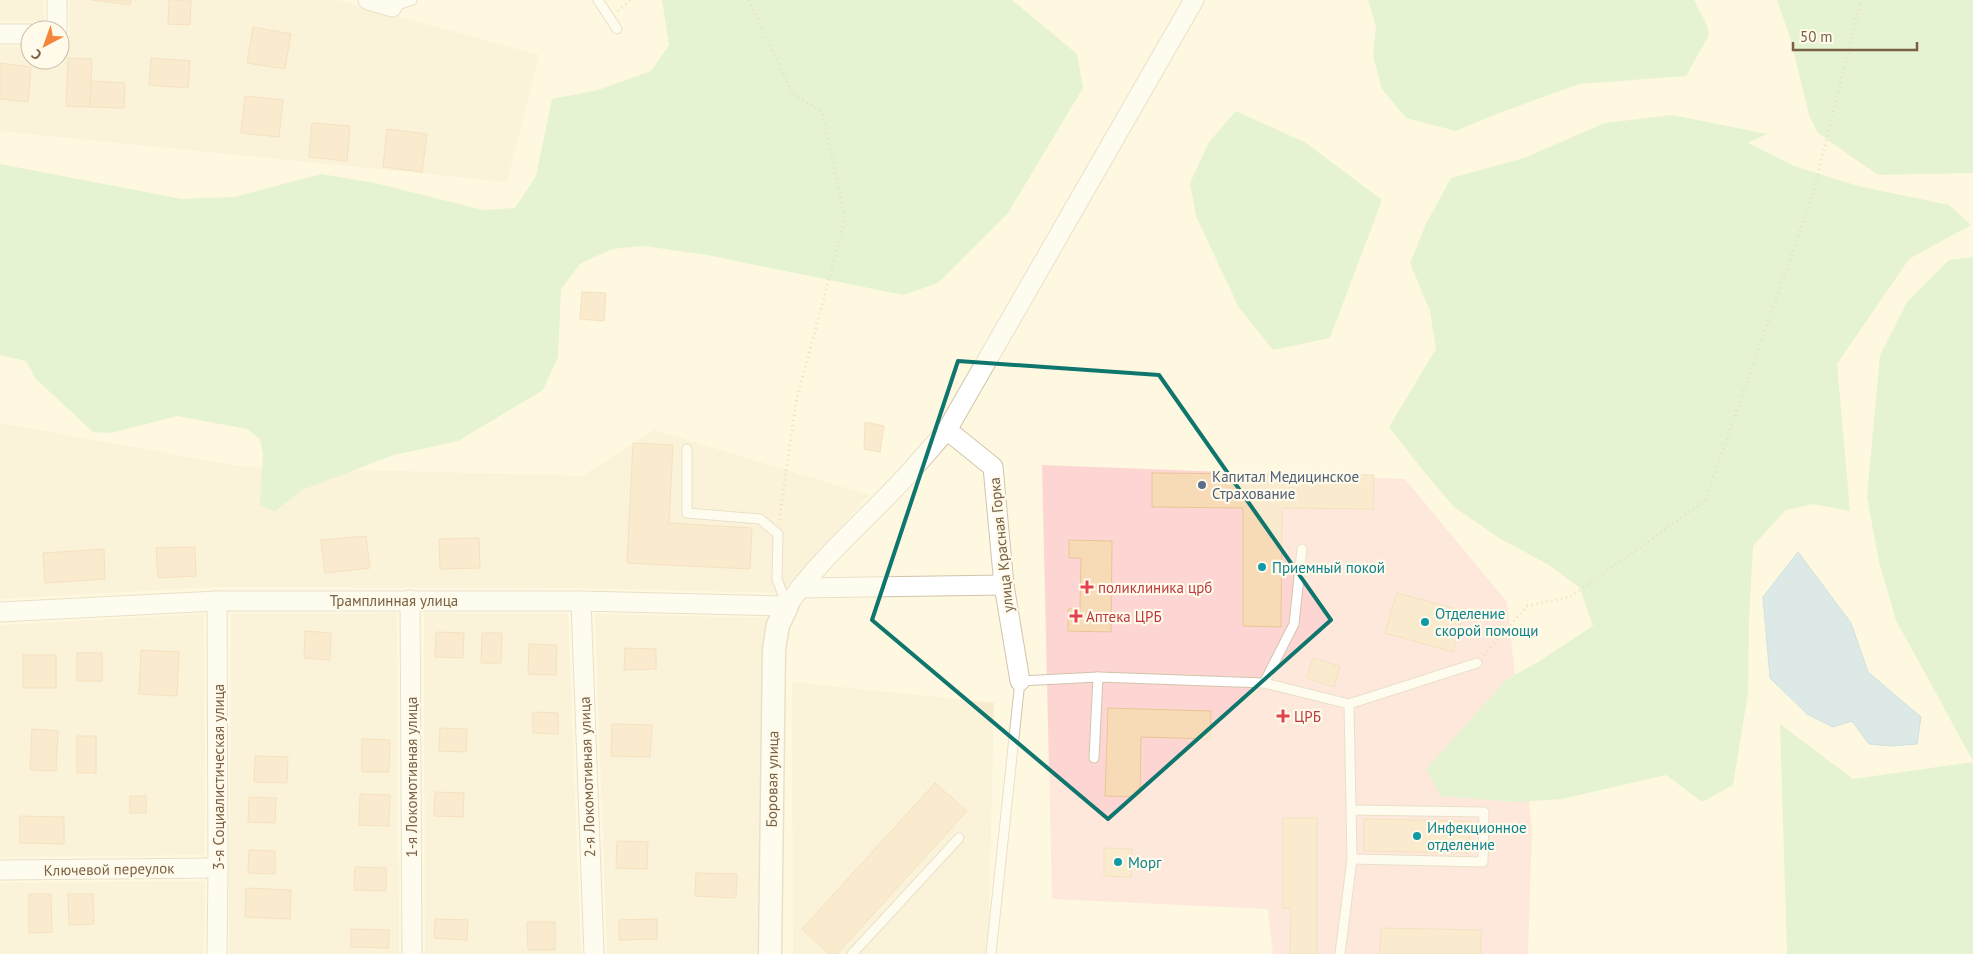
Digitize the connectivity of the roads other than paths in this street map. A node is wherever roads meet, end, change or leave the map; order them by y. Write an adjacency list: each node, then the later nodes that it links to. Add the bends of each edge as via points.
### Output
1 (57, 0): 7 (street)
2 (368, 0): 6 (street)
3 (412, 0): 6 (lane)
4 (598, 0): 8 (lane)
5 (1194, 0): 11 (street)
6 (392, 7)
7 (56, 20)
8 (617, 29)
9 (0, 34): 10 (street)
10 (20, 34)
11 (946, 430): 14 (street, улица Красная Горка, via 993,466); 15 (street)
12 (687, 449): 15 (lane, via 687,513 760,518 778,534 777,579)
13 (1302, 549): 23 (lane, via 1294,624)
14 (1004, 585): 15 (street, Трамплинная улица); 22 (street, улица Красная Горка)
15 (794, 597): 18 (street, Трамплинная улица); 34 (street, Боровая улица, via 778,625 774,649)
16 (217, 600): 17 (street, Трамплинная улица); 19 (street, Трамплинная улица); 29 (street, 3-я Социалистическая улица)
17 (410, 600): 18 (street, Трамплинная улица); 32 (street, 1-я Локомотивная улица)
18 (581, 601): 33 (street, 2-я Локомотивная улица)
19 (0, 612)
20 (1477, 663): 24 (lane)
21 (1098, 677): 22 (lane); 23 (lane); 25 (lane)
22 (1020, 681): 36 (lane)
23 (1264, 683): 24 (lane)
24 (1349, 704): 26 (lane)
25 (1094, 758)
26 (1352, 810): 28 (lane); 28 (lane, via 1484,812 1483,862)
27 (959, 838): 35 (lane)
28 (1352, 859): 37 (lane)
29 (218, 868): 30 (street, Ключевой переулок); 31 (street, 3-я Социалистическая улица)
30 (0, 870)
31 (217, 954)
32 (412, 954)
33 (594, 954)
34 (770, 954)
35 (852, 954)
36 (991, 954)
37 (1340, 954)

